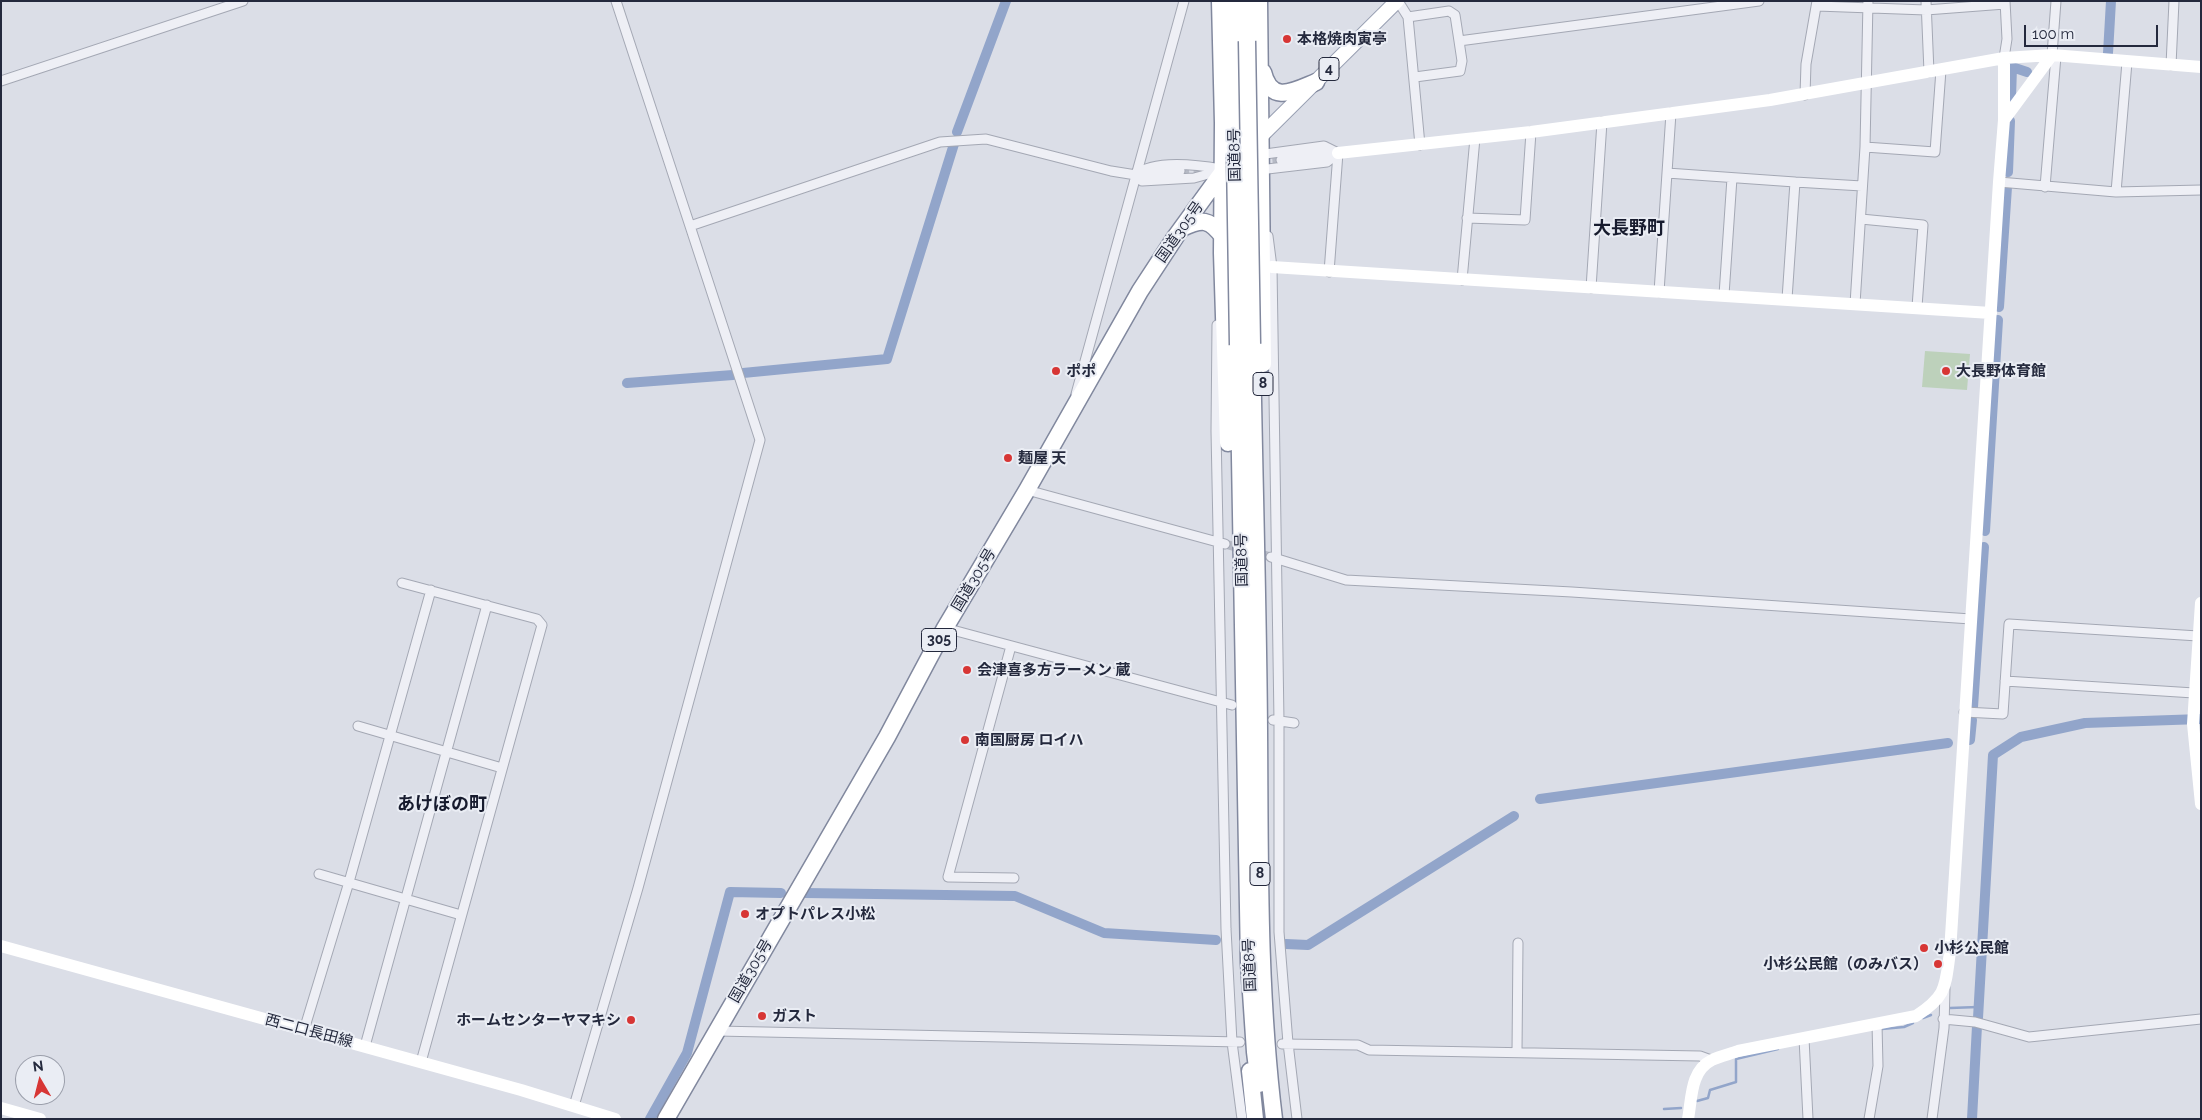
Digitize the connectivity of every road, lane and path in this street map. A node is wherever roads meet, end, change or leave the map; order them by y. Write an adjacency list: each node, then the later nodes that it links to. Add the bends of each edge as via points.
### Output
1 (243, 1): 29 (street)
2 (616, 1): 60 (street)
3 (1184, 1): 49 (street)
4 (1212, 1): 36 (highway, via 1214,96)
5 (1220, 1): 36 (highway, 8)
6 (1233, 1): 19 (highway, 国道8号 / 8)
7 (1246, 1): 19 (highway, 国道8号 / 8)
8 (1259, 1): 22 (highway, 8)
9 (1268, 1): 22 (highway, via 1267,32)
10 (1398, 1): 18 (street); 30 (main road, 4)
11 (1759, 1): 20 (street)
12 (2056, 1): 21 (street)
13 (2174, 1): 25 (street)
14 (2005, 2): 17 (street); 23 (street, via 2007,39)
15 (1817, 4): 16 (street); 32 (street, via 1806,64)
16 (1868, 5): 17 (street); 31 (street)
17 (1926, 6): 27 (street)
18 (1408, 17): 20 (street, via 1450,11 1455,14); 28 (street)
19 (1240, 40): 74 (highway, 国道8号 / 8, bridge)
20 (1459, 41): 28 (street, via 1460,70)
21 (2054, 56): 23 (street); 24 (street); 34 (street); 54 (street)
22 (1260, 57): 30 (highway, via 1265,82 1273,91 1281,93); 38 (highway, 8)
23 (2004, 58): 27 (street); 34 (street)
24 (2127, 62): 25 (street); 56 (street)
25 (2171, 66): 26 (street)
26 (2201, 68)
27 (1935, 71): 31 (street); 41 (street, via 1935,152)
28 (1415, 77): 40 (street)
29 (1, 81)
30 (1316, 82): 38 (main road, 4)
31 (1866, 84): 32 (street); 41 (street)
32 (1805, 94): 33 (street)
33 (1671, 113): 35 (street); 48 (street)
34 (2004, 120): 52 (street)
35 (1602, 122): 37 (street); 67 (street)
36 (1224, 123): 45 (highway, 8)
37 (1531, 132): 39 (street); 58 (street, via 1526,220)
38 (1261, 136): 43 (highway, 8); 45 (highway, 国道305号 / 305)
39 (1475, 138): 40 (street); 58 (street)
40 (1420, 145): 42 (street)
41 (1865, 146): 53 (street)
42 (1338, 153): 43 (street, via 1324,146); 44 (street); 46 (street, via 1327,162); 64 (street)
43 (1261, 154): 45 (street); 46 (highway, 8)
44 (1281, 160)
45 (1224, 170): 46 (street); 49 (street, via 1194,178 1142,181); 49 (street, via 1195,164 1143,168); 61 (highway, 国道305号 / 305); 62 (highway, 8)
46 (1262, 170): 57 (highway, 8)
47 (1180, 171): 49 (street)
48 (1667, 173): 50 (street); 68 (street)
49 (1136, 175): 60 (street, via 986,139 940,142); 75 (street)
50 (1732, 178): 51 (street); 69 (street)
51 (1795, 182): 53 (street); 70 (street)
52 (1999, 182): 54 (street); 73 (street)
53 (1862, 186): 59 (street)
54 (2045, 187): 56 (street)
55 (2201, 190): 56 (street)
56 (2116, 192)
57 (1262, 202): 63 (street); 85 (highway, 8, via 1265,616)
58 (1467, 218): 66 (street)
59 (1861, 219): 71 (street); 72 (street, via 1923,225)
60 (690, 226): 122 (street, via 760,440 638,888)
61 (1182, 228): 62 (highway, via 1197,221 1207,222 1215,226); 75 (highway, 国道305号 / 305, via 1140,291)
62 (1223, 237): 65 (highway, 8)
63 (1272, 267): 64 (street); 78 (street)
64 (1329, 272): 66 (street)
65 (1223, 275): 77 (street, via 1217,302 1216,432); 88 (highway, 8, via 1232,525)
66 (1462, 280): 67 (street)
67 (1591, 288): 68 (street)
68 (1659, 292): 69 (street)
69 (1724, 296): 70 (street)
70 (1787, 299): 71 (street)
71 (1855, 304): 72 (street)
72 (1917, 308): 73 (street)
73 (1991, 313): 83 (street)
74 (1245, 344): 85 (highway, 国道8号 / 8); 88 (highway, 国道8号 / 8)
75 (1072, 408): 76 (highway, 国道305号 / 305)
76 (1027, 490): 77 (street); 84 (highway, 国道305号 / 305)
77 (1221, 543): 91 (street)
78 (1273, 558): 83 (street, via 1346,580); 94 (street)
79 (402, 583): 80 (street)
80 (431, 590): 82 (street); 97 (street)
81 (2201, 602): 86 (street)
82 (487, 605): 98 (street); 99 (street, via 537,619 542,626)
83 (1971, 619): 93 (street)
84 (946, 628): 87 (street); 113 (highway, 国道305号 / 305, via 887,737)
85 (1258, 629): 116 (highway, 国道8号 / 8, via 1260,955)
86 (2198, 636): 89 (street, via 2009,624); 90 (street)
87 (1011, 646): 91 (street); 102 (street, via 948,877)
88 (1244, 646): 119 (highway, 国道8号 / 8, via 1249,964)
89 (2006, 681): 90 (street); 93 (street, via 2002,714)
90 (2194, 693): 100 (street, via 2193,721)
91 (1222, 703): 92 (street); 115 (street, via 1226,929)
92 (1232, 705)
93 (1964, 712): 108 (street, via 1950,952)
94 (1276, 720): 95 (street); 116 (street)
95 (1294, 723)
96 (358, 726): 97 (street)
97 (389, 736): 98 (street); 103 (street)
98 (447, 752): 99 (street); 104 (street)
99 (502, 768): 105 (street)
100 (2201, 804)
101 (319, 874): 103 (street)
102 (1014, 878)
103 (349, 882): 104 (street); 112 (street)
104 (406, 899): 105 (street); 117 (street)
105 (461, 915): 121 (street)
106 (1518, 943): 118 (street)
107 (1, 946): 112 (street, 西二口長田線)
108 (1945, 988): 109 (street); 111 (street, via 1935,1004 1916,1016)
109 (1943, 1019): 110 (street, via 1975,1022 2029,1037); 136 (street)
110 (2201, 1019)
111 (1877, 1024): 114 (street); 135 (street, via 1878,1066)
112 (304, 1030): 117 (street, 西二口長田線)
113 (717, 1031): 115 (street); 126 (highway, 国道305号 / 305)
114 (1804, 1038): 120 (street, via 1738,1051); 134 (street)
115 (1236, 1042): 127 (street)
116 (1278, 1042): 118 (street, via 1358,1045 1369,1050); 130 (highway, 国道8号 / 8); 131 (highway, 8); 132 (street)
117 (365, 1046): 121 (street, 西二口長田線)
118 (1516, 1051): 120 (street, via 1700,1056)
119 (1254, 1052): 128 (highway, 8, via 1250,1070); 129 (highway, 国道8号 / 8)
120 (1711, 1060): 133 (street, via 1697,1073)
121 (420, 1062): 122 (street, 西二口長田線)
122 (574, 1106): 125 (street, 西二口長田線)
123 (1, 1108): 124 (street)
124 (40, 1119)
125 (615, 1119)
126 (666, 1119)
127 (1242, 1119)
128 (1255, 1119)
129 (1264, 1119)
130 (1274, 1119)
131 (1283, 1119)
132 (1297, 1119)
133 (1688, 1119)
134 (1808, 1119)
135 (1869, 1119)
136 (1932, 1119)

